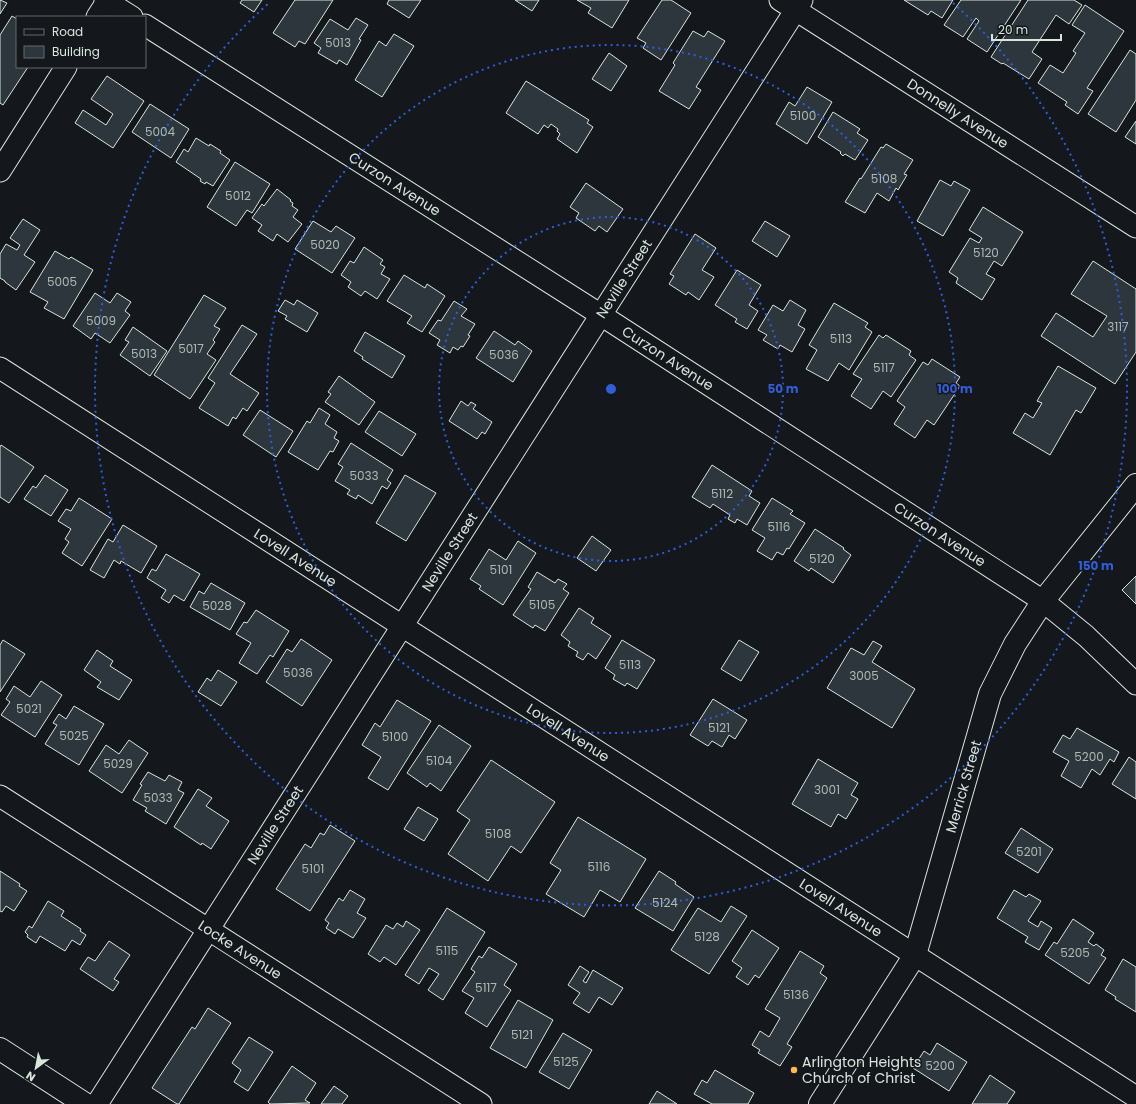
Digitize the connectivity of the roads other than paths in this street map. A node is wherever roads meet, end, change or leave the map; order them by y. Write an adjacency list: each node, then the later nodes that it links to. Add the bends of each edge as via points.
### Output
1 (792, 3): 7 (street, Donnelly Avenue); 8 (street, Neville Street)
2 (104, 5): 3 (street)
3 (130, 16)
4 (146, 26): 8 (street, Curzon Avenue)
5 (65, 68): 6 (street)
6 (0, 171)
7 (1136, 227)
8 (601, 315): 11 (street, Curzon Avenue); 12 (street, Neville Street)
9 (0, 368): 12 (street, Lovell Avenue)
10 (1136, 485): 11 (street, Merrick Street)
11 (1042, 600): 13 (street, Curzon Avenue, via 1086,636); 16 (street, Merrick Street, via 1015,644 990,694)
12 (402, 626): 15 (street, Neville Street); 16 (street, Lovell Avenue)
13 (1136, 684)
14 (0, 796): 15 (street, Locke Avenue)
15 (209, 930): 20 (street, Neville Street); 21 (street, Locke Avenue)
16 (915, 955): 18 (street, Lovell Avenue); 22 (street, Merrick Street)
17 (0, 1049): 19 (street)
18 (1136, 1097)
19 (85, 1104)
20 (97, 1104)
21 (481, 1104)
22 (820, 1104)

